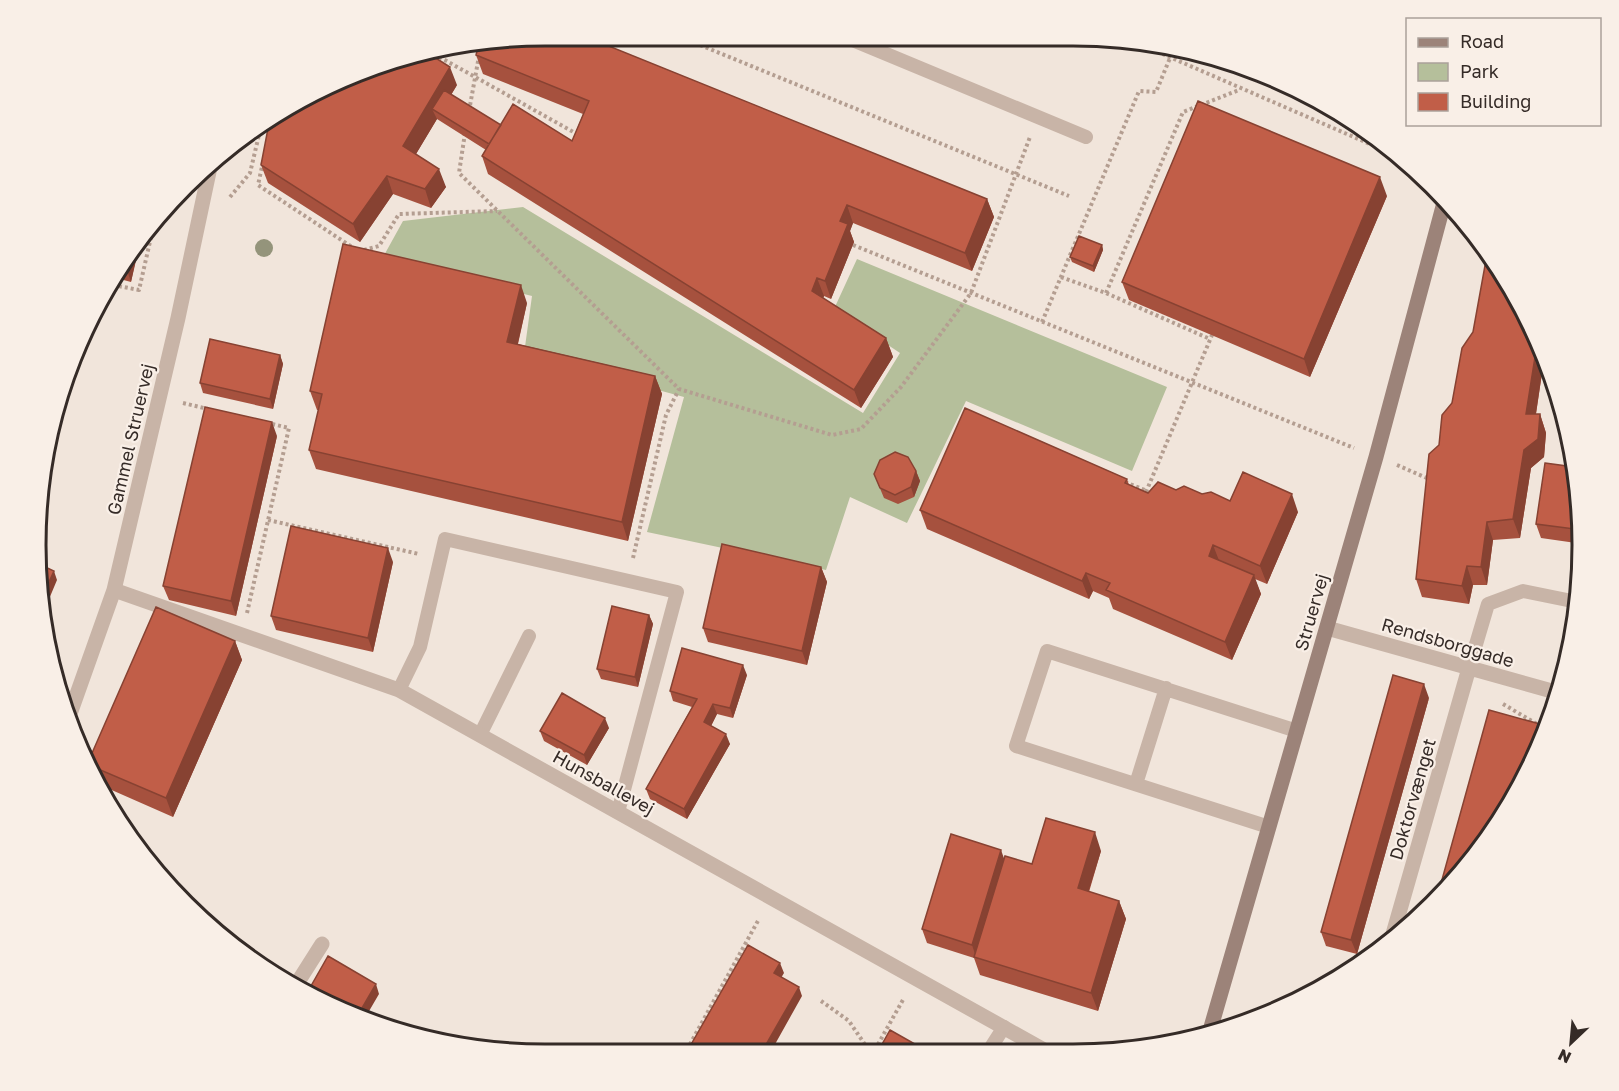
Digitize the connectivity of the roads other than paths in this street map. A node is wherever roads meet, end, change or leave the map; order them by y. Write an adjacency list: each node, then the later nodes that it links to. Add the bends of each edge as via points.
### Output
1 (867, 46): 2 (lane)
2 (1086, 137)
3 (208, 178): 5 (street, Gammel Struervej)
4 (1442, 209): 7 (street, Struervej)
5 (114, 590): 11 (street, Hunsballevej); 13 (street, Gammel Struervej)
6 (1569, 601): 9 (lane, via 1523,591 1488,604)
7 (1327, 628): 9 (street, Rendsborggade); 14 (street, Struervej)
8 (529, 636): 15 (lane)
9 (1469, 668): 12 (street, Rendsborggade); 19 (street, Doktorvænget)
10 (1166, 688): 14 (lane); 16 (lane); 16 (lane, via 1047,651 1016,746)
11 (399, 690): 15 (street, Hunsballevej); 17 (lane, via 420,647 445,539 676,592)
12 (1550, 691)
13 (73, 706)
14 (1297, 730): 18 (street, Struervej)
15 (480, 735): 17 (street, Hunsballevej)
16 (1136, 784): 18 (lane)
17 (618, 812): 23 (street, Hunsballevej)
18 (1269, 827): 22 (street, Struervej)
19 (1395, 927)
20 (322, 944): 21 (street)
21 (299, 980)
22 (1212, 1024)
23 (1004, 1028): 24 (lane); 25 (street, Hunsballevej)
24 (993, 1044)
25 (1033, 1044)

